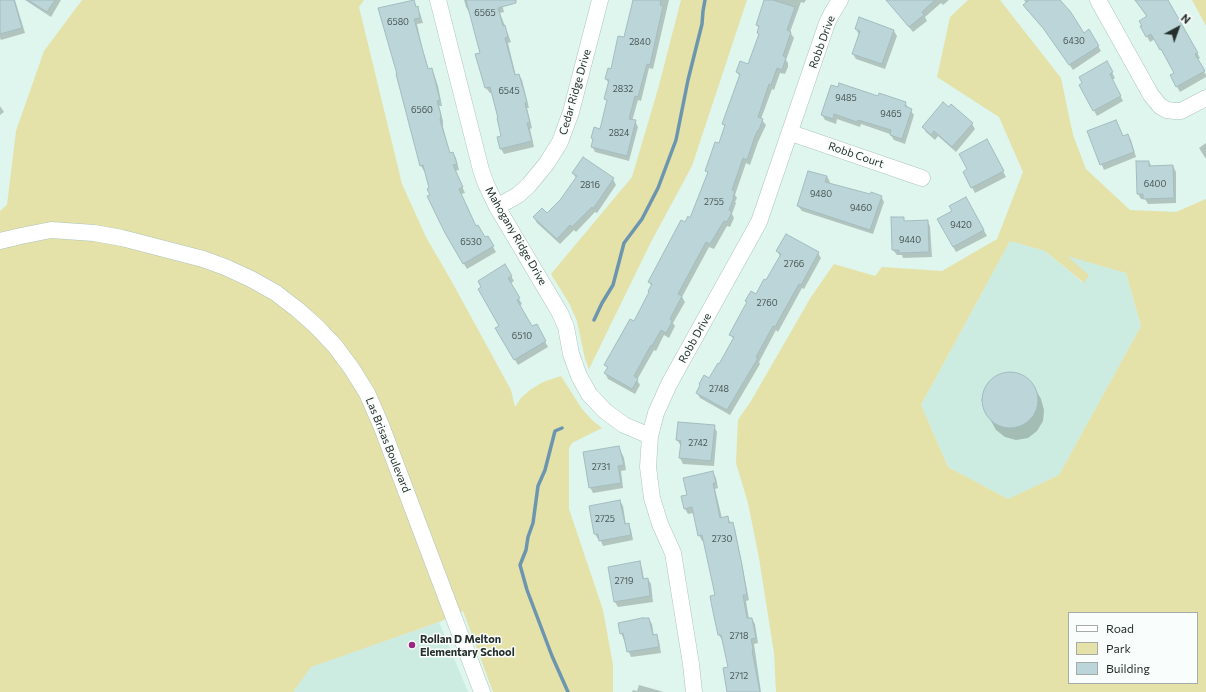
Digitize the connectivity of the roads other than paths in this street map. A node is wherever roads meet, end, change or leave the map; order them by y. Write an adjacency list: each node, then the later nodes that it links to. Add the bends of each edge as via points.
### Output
1 (438, 0): 8 (street, Mahogany Ridge Drive, via 481,170)
2 (600, 0): 8 (street, Cedar Ridge Drive, via 571,112 560,142 529,185)
3 (840, 0): 6 (street, Robb Drive, via 827,24)
4 (1098, 0): 5 (street, via 1151,95 1160,106 1167,110 1181,111)
5 (1206, 98)
6 (790, 133): 7 (street, Robb Court); 10 (street, Robb Drive, via 759,222 669,384 656,413)
7 (922, 178)
8 (498, 207): 10 (street, Mahogany Ridge Drive, via 560,313 575,365 589,394 614,419)
9 (0, 241): 11 (street, Las Brisas Boulevard, via 51,230 94,233 203,259 251,279 281,297 316,326 335,346 367,394)
10 (650, 436): 12 (street, Robb Drive, via 648,467 652,498 673,553)
11 (482, 692)
12 (694, 692)

